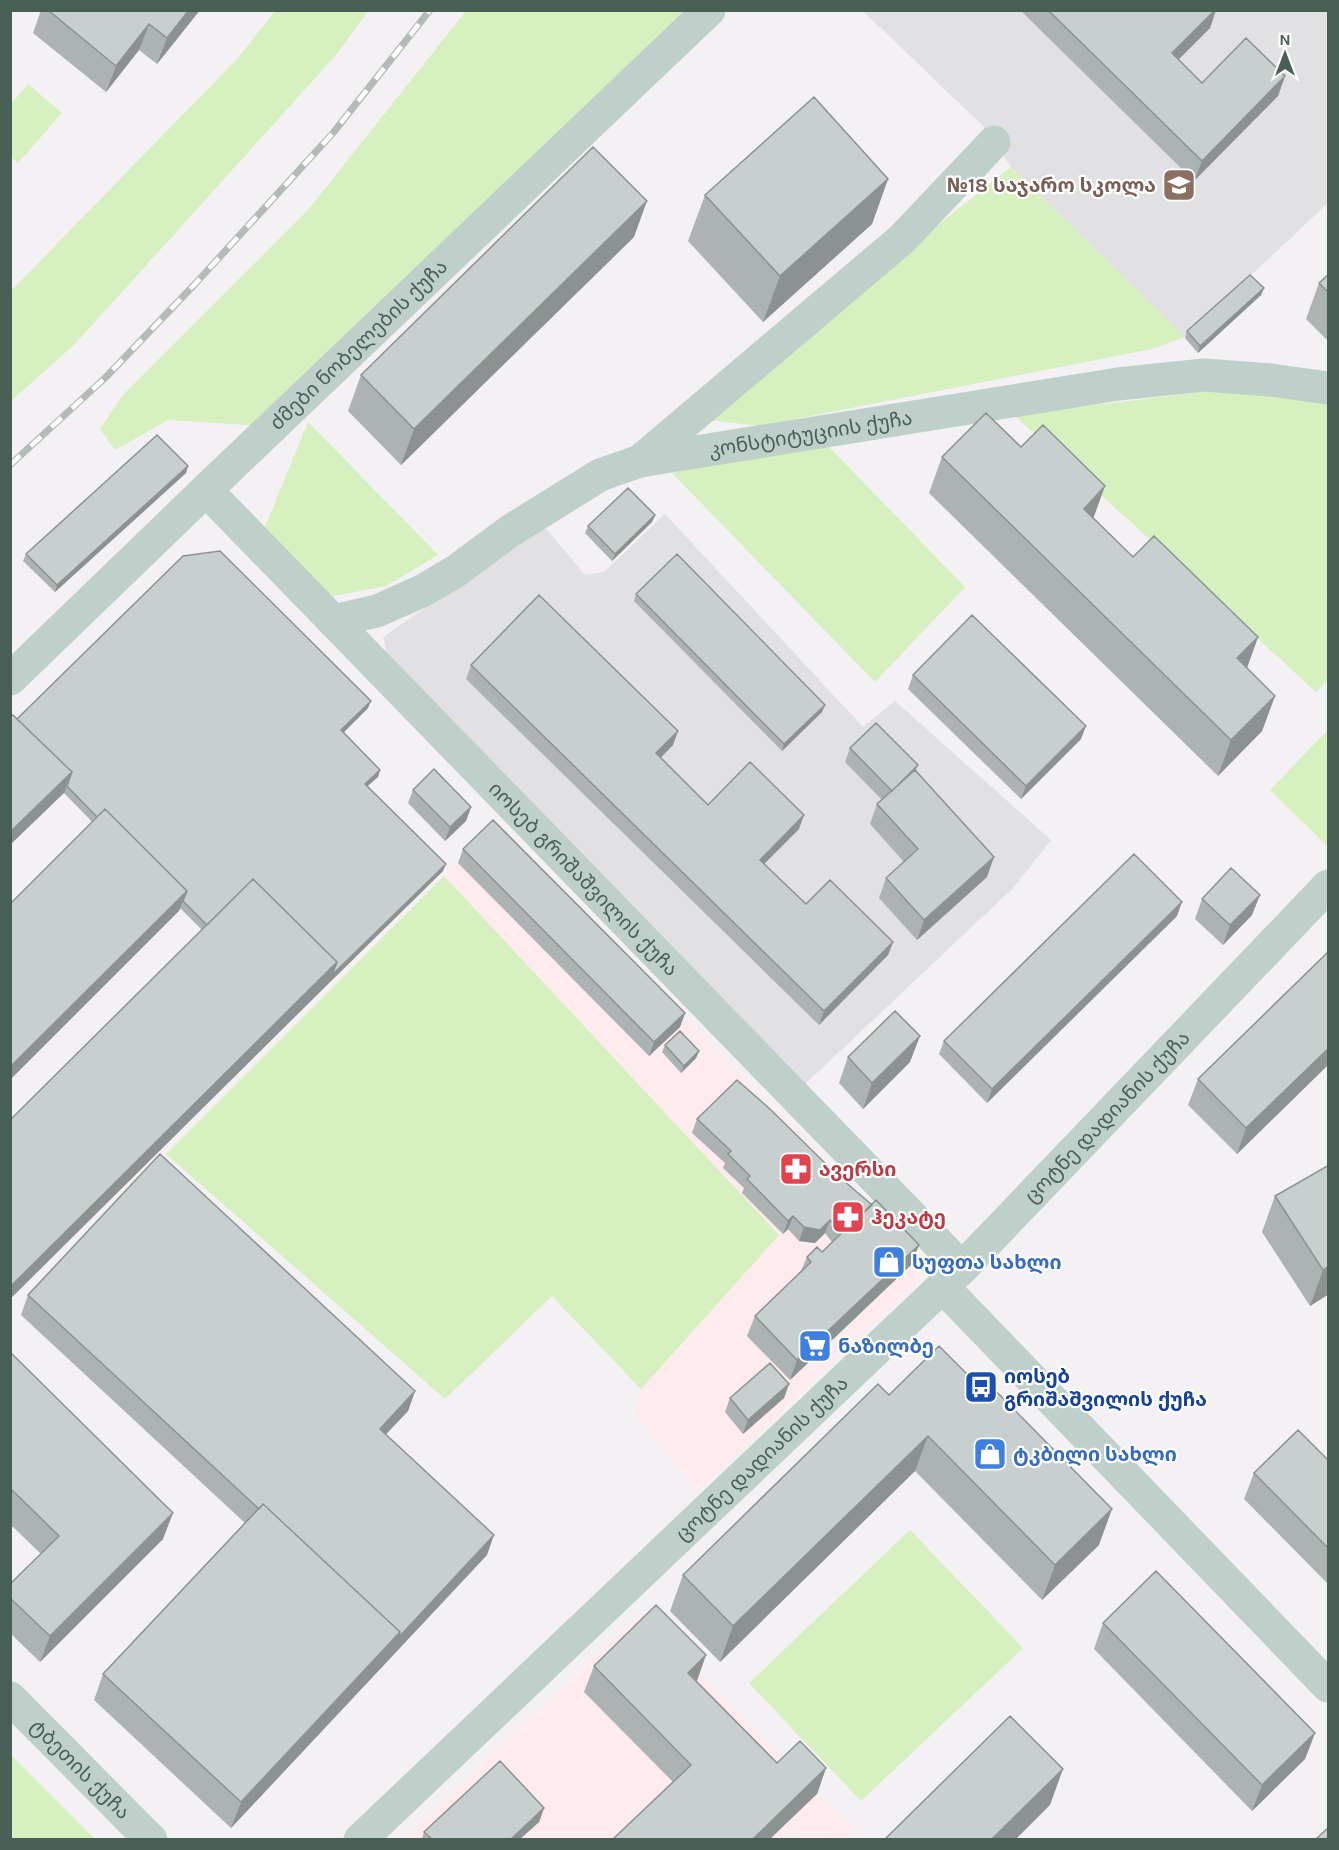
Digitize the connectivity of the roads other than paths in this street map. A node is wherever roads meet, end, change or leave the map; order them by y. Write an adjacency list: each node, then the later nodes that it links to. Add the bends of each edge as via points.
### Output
1 (709, 10): 5 (street, ძმები ნობელების ქუჩა)
2 (994, 142): 4 (street, via 902,239)
3 (1329, 388): 4 (street, კონსტიტუციის ქუჩა, via 1204,375 1118,384)
4 (640, 461): 6 (street, კონსტიტუციის ქუჩა, via 600,475 424,590 377,611)
5 (206, 490): 6 (street, იოსებ გრიშაშვილის ქუჩა); 7 (street, ძმები ნობელების ქუჩა)
6 (333, 621): 9 (street, იოსებ გრიშაშვილის ქუჩა)
7 (10, 680)
8 (1329, 886): 9 (street, ცოტნე დადიანის ქუჩა)
9 (952, 1277): 10 (street, იოსებ გრიშაშვილის ქუჩა); 13 (street, ცოტნე დადიანის ქუჩა)
10 (1329, 1686)
11 (10, 1698): 12 (street, ტბეთის ქუჩა)
12 (151, 1839)
13 (360, 1839)

